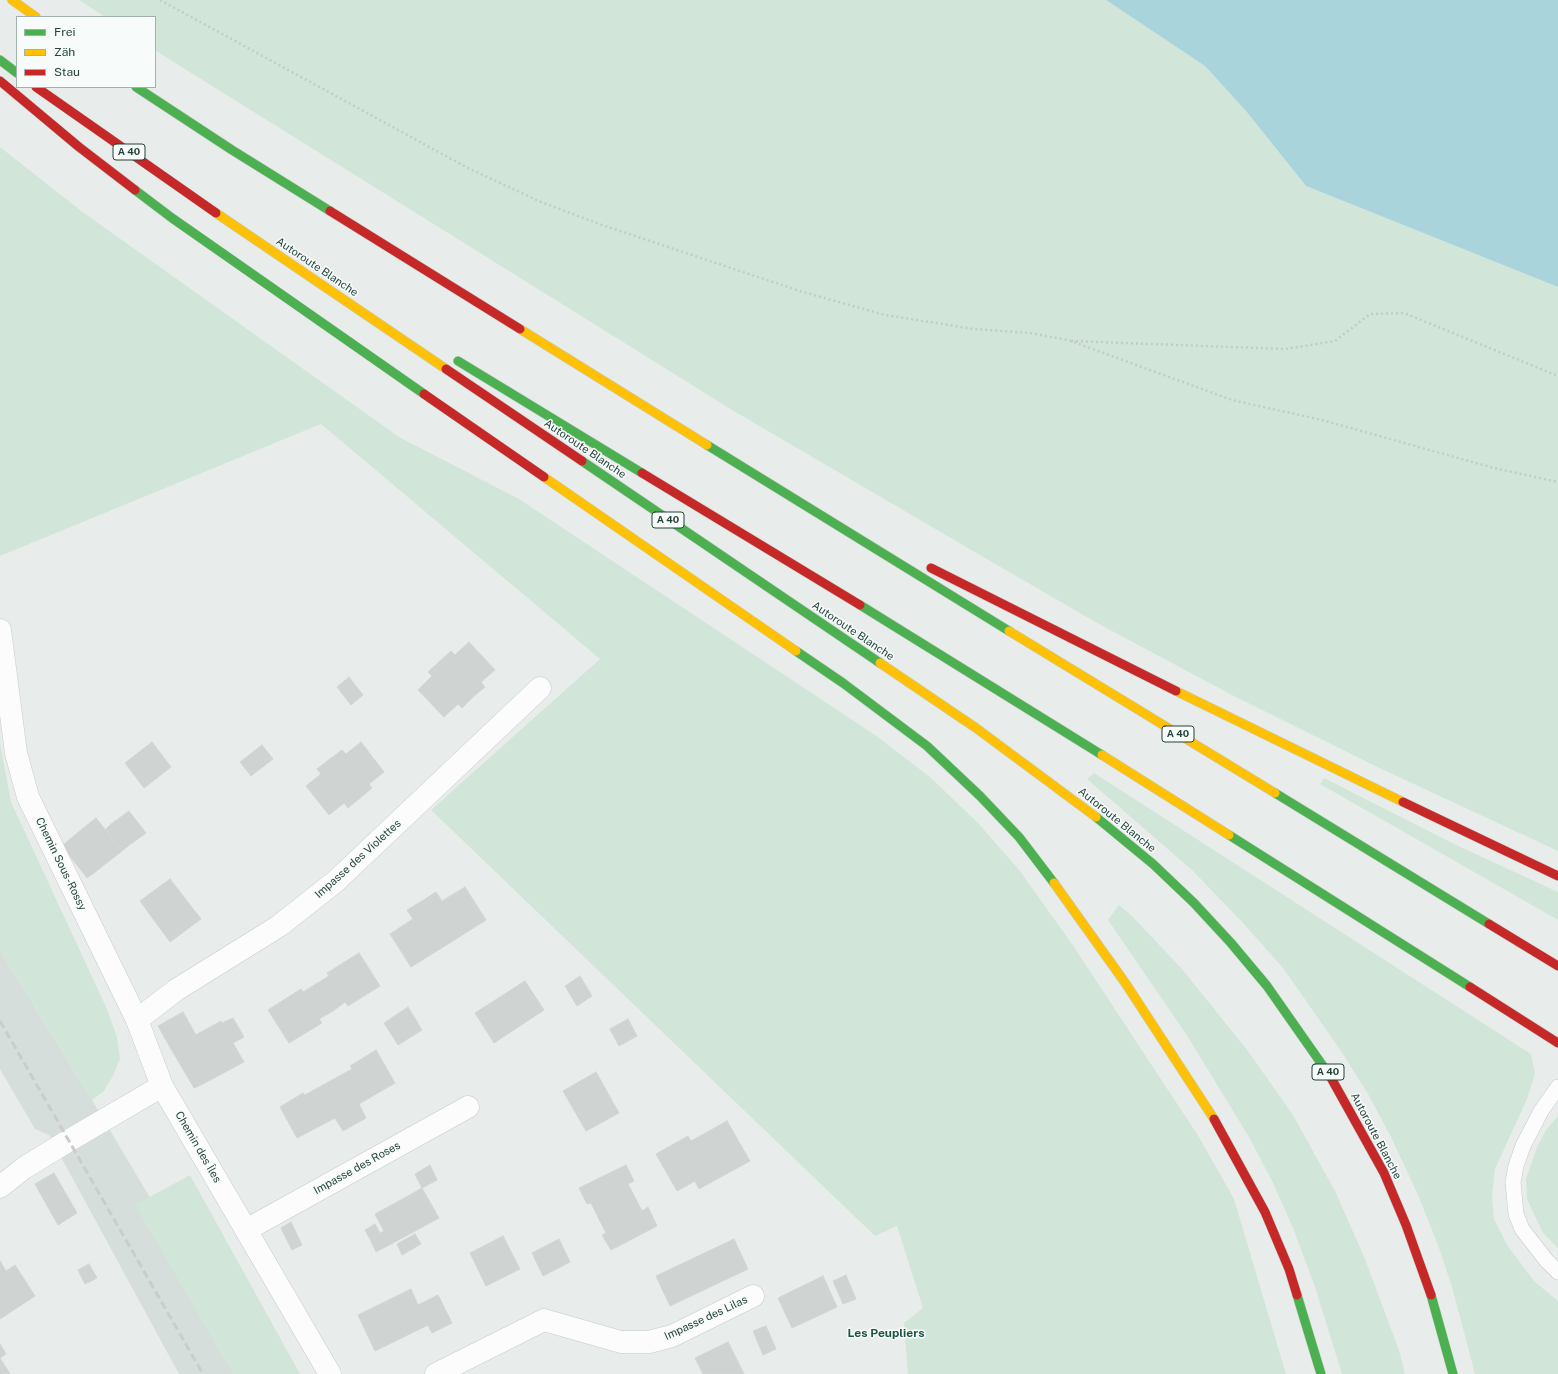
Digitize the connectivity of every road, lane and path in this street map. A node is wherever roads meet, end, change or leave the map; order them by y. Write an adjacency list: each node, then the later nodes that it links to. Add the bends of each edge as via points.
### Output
1 (12, 0): 3 (highway)
2 (160, 0): 11 (path, via 466,167 541,202 595,223 803,292 885,315)
3 (35, 16)
4 (0, 60): 5 (highway)
5 (16, 72)
6 (0, 81): 33 (highway, via 79,147 172,218 843,683 927,746 975,790 1019,837 1067,901 1126,984 1209,1110 1268,1219 1289,1270)
7 (37, 88): 9 (highway, Autoroute Blanche / A 40)
8 (138, 88): 15 (highway, A 40, via 232,150)
9 (222, 217): 10 (highway); 34 (highway, Autoroute Blanche / A 40, via 976,728 1105,824 1153,864 1199,909 1262,980 1332,1078 1384,1173 1406,1225 1426,1278)
10 (385, 316)
11 (1068, 340): 13 (path, via 1285,349 1335,341 1370,314 1404,313); 14 (path, via 1232,400 1322,420 1494,468)
12 (447, 354): 23 (highway, via 930,647)
13 (1558, 376)
14 (1558, 482)
15 (798, 502): 16 (highway); 21 (highway, A 40)
16 (903, 554)
17 (924, 565): 20 (highway, via 1267,737)
18 (0, 630): 22 (street, Chemin Sous-Rossy, via 16,753 28,797)
19 (540, 688): 22 (street, Impasse des Violettes, via 336,881 279,926 176,990)
20 (1558, 876)
21 (1558, 966)
22 (137, 1020): 24 (street, Chemin Sous-Rossy)
23 (1558, 1043)
24 (162, 1086): 27 (street, via 24,1168); 28 (street, Chemin des Îles)
25 (1558, 1087): 29 (lane, via 1523,1146 1513,1182 1516,1214 1522,1229)
26 (468, 1107): 28 (street, Impasse des Roses)
27 (0, 1187)
28 (246, 1230): 31 (street, Chemin des Îles)
29 (1558, 1272)
30 (753, 1296): 32 (street, Impasse des Lilas, via 672,1336 649,1342 621,1342 544,1320)
31 (330, 1374)
32 (436, 1374)
33 (1321, 1374)
34 (1453, 1374)

